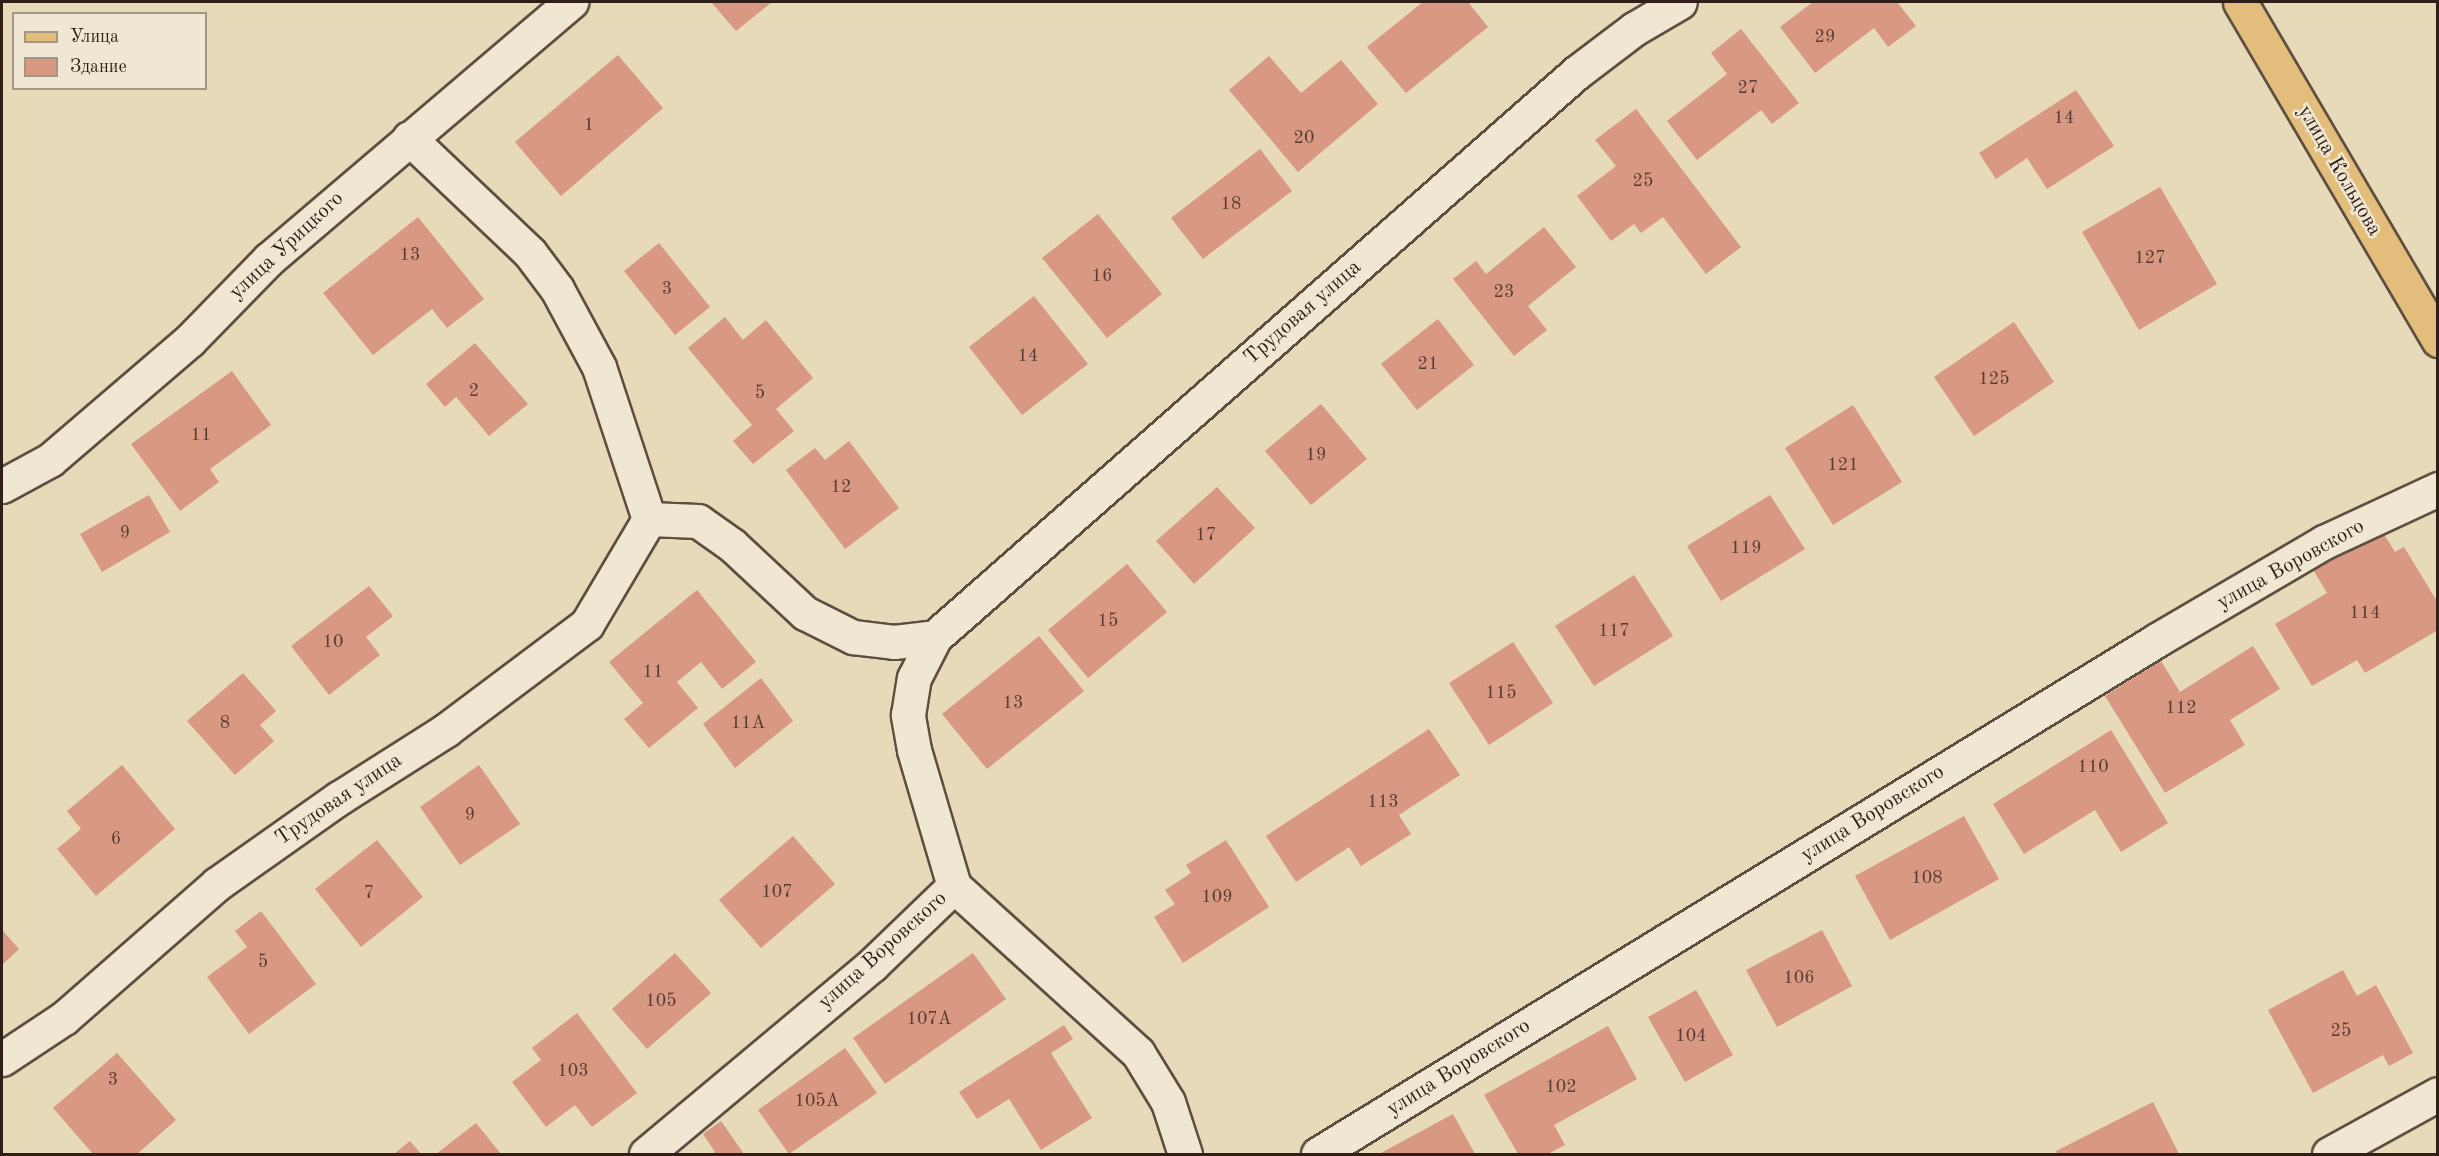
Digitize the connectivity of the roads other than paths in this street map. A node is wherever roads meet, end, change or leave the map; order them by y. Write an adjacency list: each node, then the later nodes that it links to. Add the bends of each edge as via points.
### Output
1 (571, 2): 4 (street, улица Урицкого)
2 (1680, 2): 9 (street, Трудовая улица, via 1634,29 1576,73)
3 (2240, 2): 5 (main road, улица Кольцова)
4 (409, 138): 6 (street, улица Урицкого, via 268,259 190,340 50,460); 8 (street, via 530,253 557,289 599,367)
5 (2438, 340)
6 (2, 486)
7 (2438, 489): 15 (street, улица Воровского, via 2324,542 2157,640)
8 (649, 519): 9 (street, via 698,521 732,545 805,614 853,637 894,642); 11 (street, Трудовая улица, via 587,624 499,693 217,884 64,1018)
9 (935, 637): 10 (street, via 914,678 908,715 914,750)
10 (954, 886): 13 (street, улица Воровского, via 872,965); 14 (street, улица Воровского, via 1137,1053 1168,1102)
11 (2, 1059)
12 (2438, 1094): 16 (street)
13 (646, 1155)
14 (1185, 1155)
15 (1318, 1155)
16 (2329, 1155)

